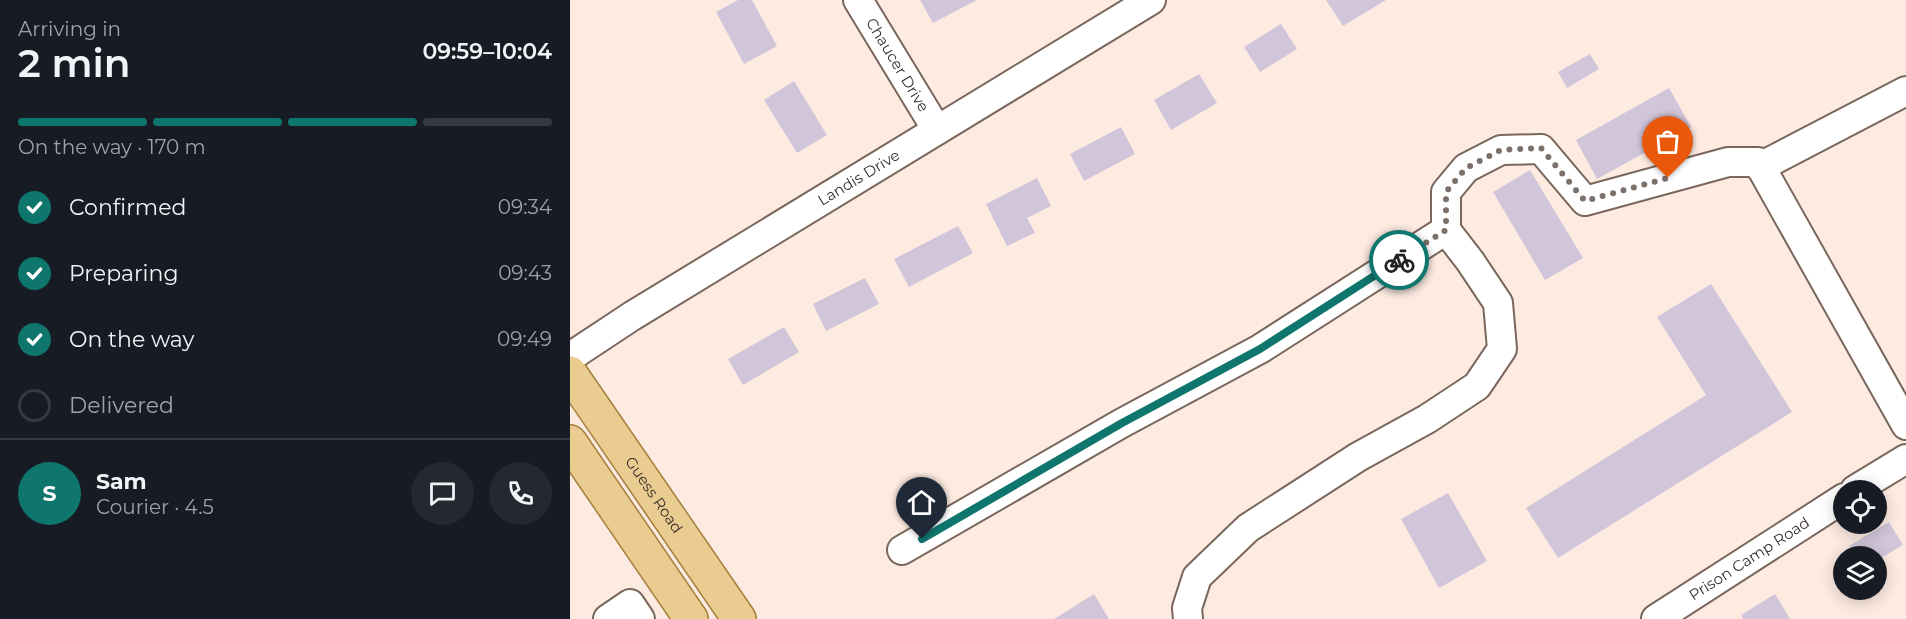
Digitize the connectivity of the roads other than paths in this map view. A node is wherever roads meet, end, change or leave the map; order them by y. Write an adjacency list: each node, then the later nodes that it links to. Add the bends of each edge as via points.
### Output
1 (858, 0): 4 (street, Chaucer Drive)
2 (1151, 0): 4 (street, Landis Drive)
3 (1906, 91): 5 (street)
4 (937, 130): 7 (street, Landis Drive)
5 (1761, 167): 6 (street, via 1758,162 1728,162 1585,201 1541,148 1501,150 1466,168 1446,192); 9 (street)
6 (1446, 230): 14 (street, via 1260,349 1122,423); 19 (street, via 1498,303 1502,349 1477,386 1248,528 1197,577 1187,609)
7 (570, 357)
8 (570, 373): 18 (main road, Guess Road)
9 (1906, 425)
10 (570, 442): 17 (main road)
11 (1906, 459): 12 (street)
12 (1871, 480)
13 (1833, 505): 20 (street, Prison Camp Road)
14 (902, 550)
15 (608, 619): 16 (street, via 630,604)
16 (640, 619)
17 (691, 619)
18 (739, 619)
19 (1188, 619)
20 (1656, 619)

